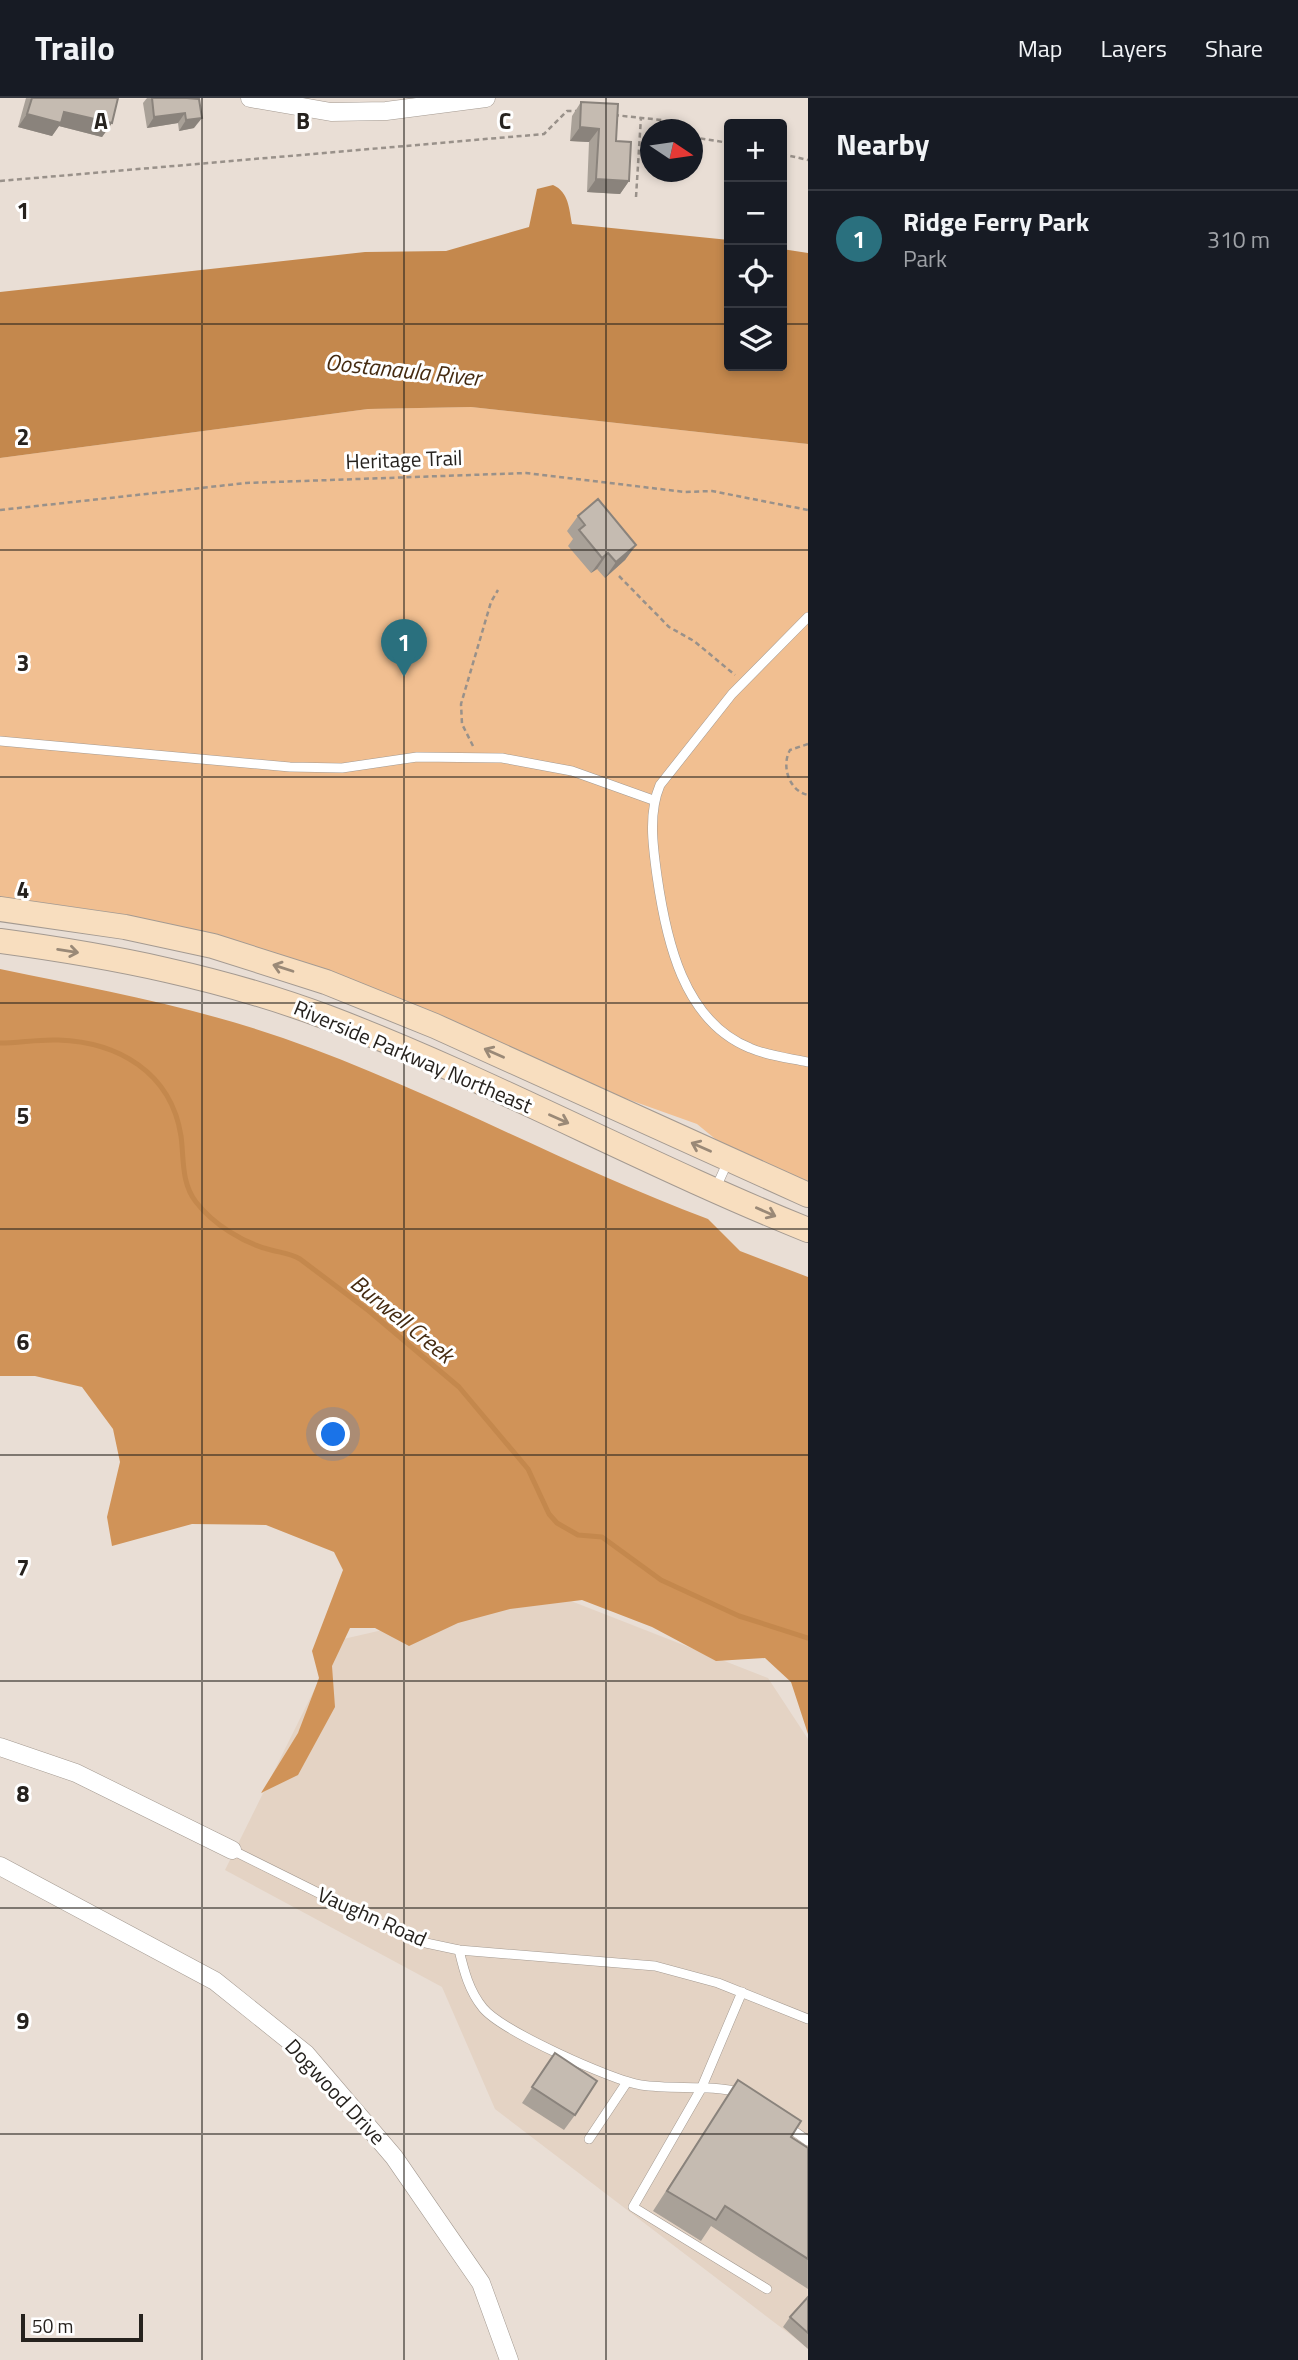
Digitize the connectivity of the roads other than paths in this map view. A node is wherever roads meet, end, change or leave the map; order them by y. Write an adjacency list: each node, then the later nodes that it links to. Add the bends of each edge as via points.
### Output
1 (250, 98): 3 (street)
2 (486, 98): 3 (street, via 356,112)
3 (289, 102)
4 (808, 617): 6 (lane, via 743,682)
5 (0, 741): 6 (lane, via 290,767 342,768 417,757 480,757 572,771)
6 (653, 800): 9 (lane, via 662,912 683,980 713,1022 749,1048)
7 (0, 909): 10 (main road, Riverside Parkway Northeast, one-way to 7, via 435,1026 326,982 213,946 125,927)
8 (0, 941): 11 (main road, Riverside Parkway Northeast, one-way to 11, via 158,968 317,1014 412,1052)
9 (808, 1062)
10 (729, 1160): 11 (lane); 12 (main road, Riverside Parkway Northeast)
11 (715, 1190): 13 (main road, Riverside Parkway Northeast, one-way to 13)
12 (808, 1195)
13 (808, 1230)
14 (0, 1747): 15 (street, Vaughn Road, via 76,1773)
15 (232, 1850): 17 (lane, Vaughn Road, via 403,1935)
16 (0, 1866): 27 (street, Dogwood Drive, via 215,1981 306,2054 394,2157 481,2283)
17 (459, 1950): 18 (lane, Vaughn Road, via 638,1963); 20 (lane, via 472,1990 490,2014)
18 (742, 1992): 19 (lane, Vaughn Road); 21 (lane)
19 (808, 2018)
20 (627, 2082): 21 (lane); 24 (lane)
21 (701, 2089): 22 (lane, via 735,2091); 26 (lane, via 633,2207)
22 (753, 2101)
23 (775, 2117): 25 (lane)
24 (589, 2139)
25 (808, 2141)
26 (767, 2289)
27 (509, 2360)

